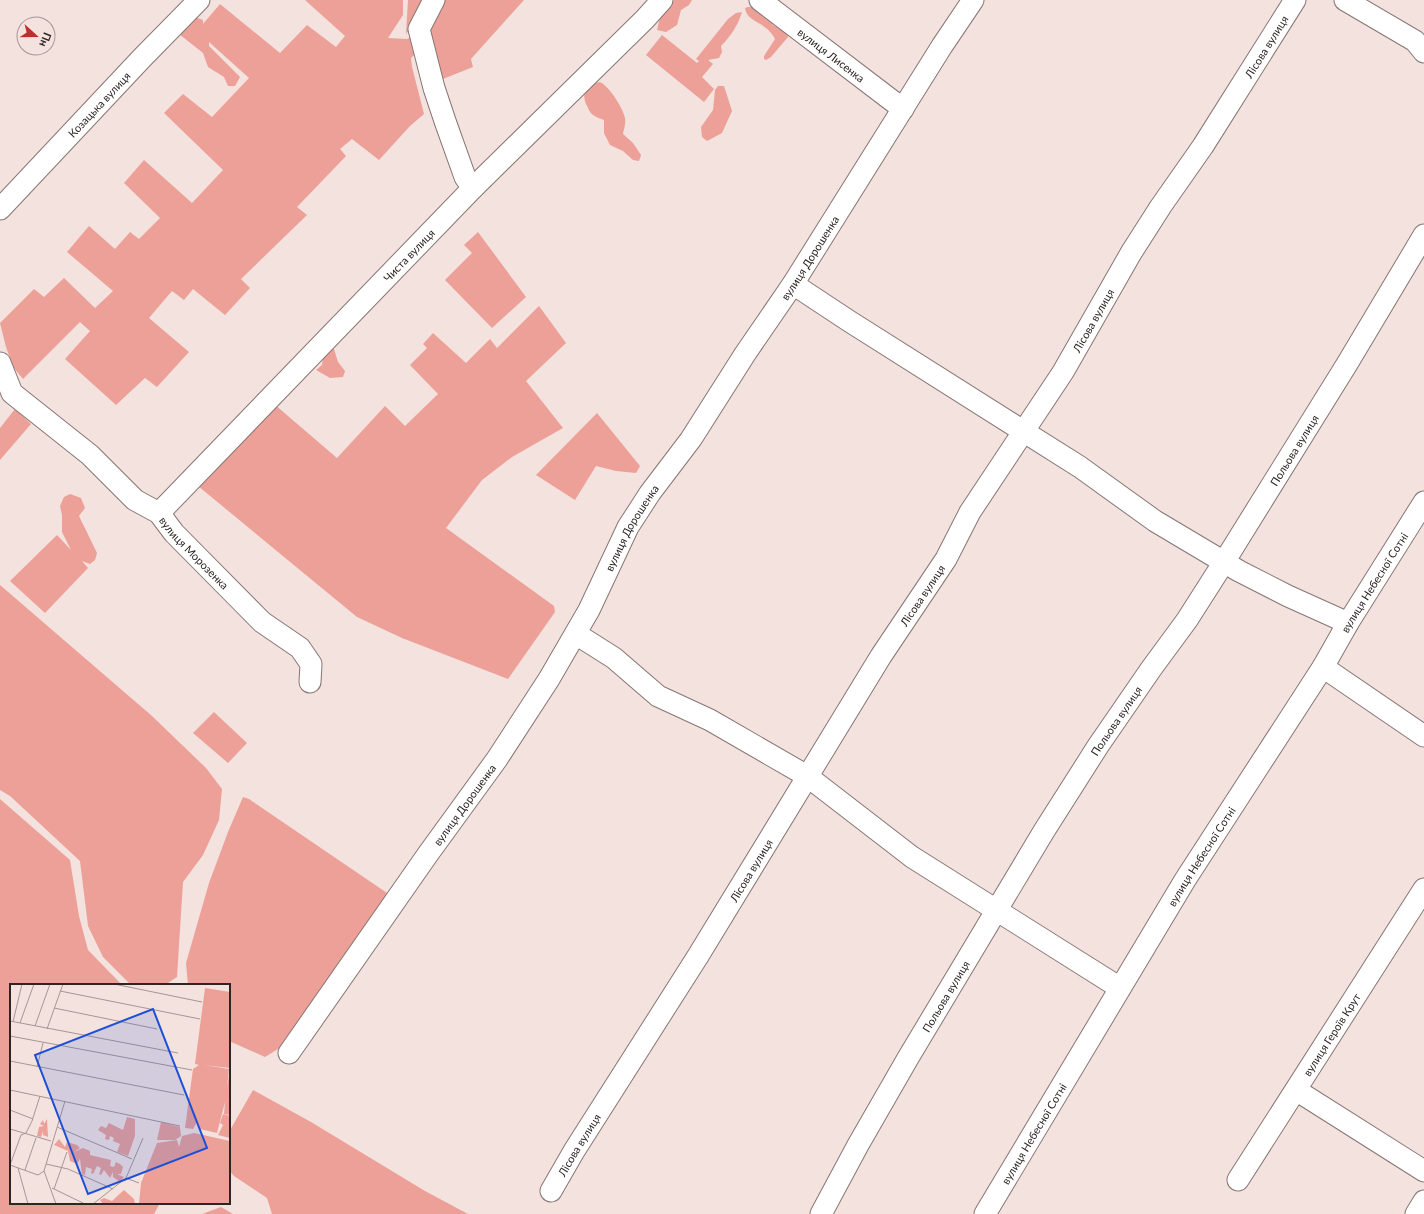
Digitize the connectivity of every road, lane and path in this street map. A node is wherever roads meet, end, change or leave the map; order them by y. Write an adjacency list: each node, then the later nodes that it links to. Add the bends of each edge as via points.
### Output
1 (199, 0): 11 (street, Козацька вулиця)
2 (434, 0): 10 (street, via 419,29 445,121 465,177)
3 (662, 0): 10 (street, Чиста вулиця)
4 (760, 0): 9 (street, вулиця Лисенка)
5 (972, 0): 9 (street, вулиця Дорошенка)
6 (1295, 0): 16 (street, Лісова вулиця, via 1203,146 1131,253 1063,372)
7 (1345, 0): 8 (street, via 1415,41)
8 (1424, 52)
9 (903, 109): 13 (street, вулиця Дорошенка)
10 (473, 188): 18 (street, Чиста вулиця)
11 (0, 210)
12 (1424, 235): 19 (street, Польова вулиця)
13 (793, 284): 16 (street); 21 (street, вулиця Дорошенка, via 691,439 628,527)
14 (0, 363): 15 (street, вулиця Морозенка)
15 (6, 398): 18 (street, вулиця Морозенка, via 90,455 135,500)
16 (1024, 432): 19 (street, via 1080,467 1155,521); 25 (street, Лісова вулиця, via 970,512 946,559 881,656)
17 (1424, 502): 20 (street, вулиця Небесної Сотні)
18 (160, 513): 23 (street, вулиця Морозенка, via 174,533 262,622 300,648 311,664)
19 (1224, 562): 20 (street, via 1288,596); 27 (street, Польова вулиця, via 1187,620 1098,746)
20 (1348, 623): 22 (street, вулиця Небесної Сотні)
21 (576, 634): 25 (street, via 614,658 658,696 710,720); 29 (street, вулиця Дорошенка, via 497,758)
22 (1323, 667): 24 (street); 28 (street, вулиця Небесної Сотні, via 1185,880)
23 (310, 682)
24 (1424, 736)
25 (807, 776): 27 (street, via 912,857); 33 (street, Лісова вулиця)
26 (1424, 889): 30 (street, вулиця Героїв Крут)
27 (996, 911): 28 (street); 35 (street, Польова вулиця, via 858,1145)
28 (1120, 988): 36 (street, вулиця Небесної Сотні)
29 (289, 1053)
30 (1296, 1090): 31 (street); 32 (street, вулиця Героїв Крут)
31 (1424, 1171)
32 (1238, 1180)
33 (551, 1191)
34 (1424, 1201): 37 (street)
35 (821, 1214)
36 (985, 1214)
37 (1416, 1214)

